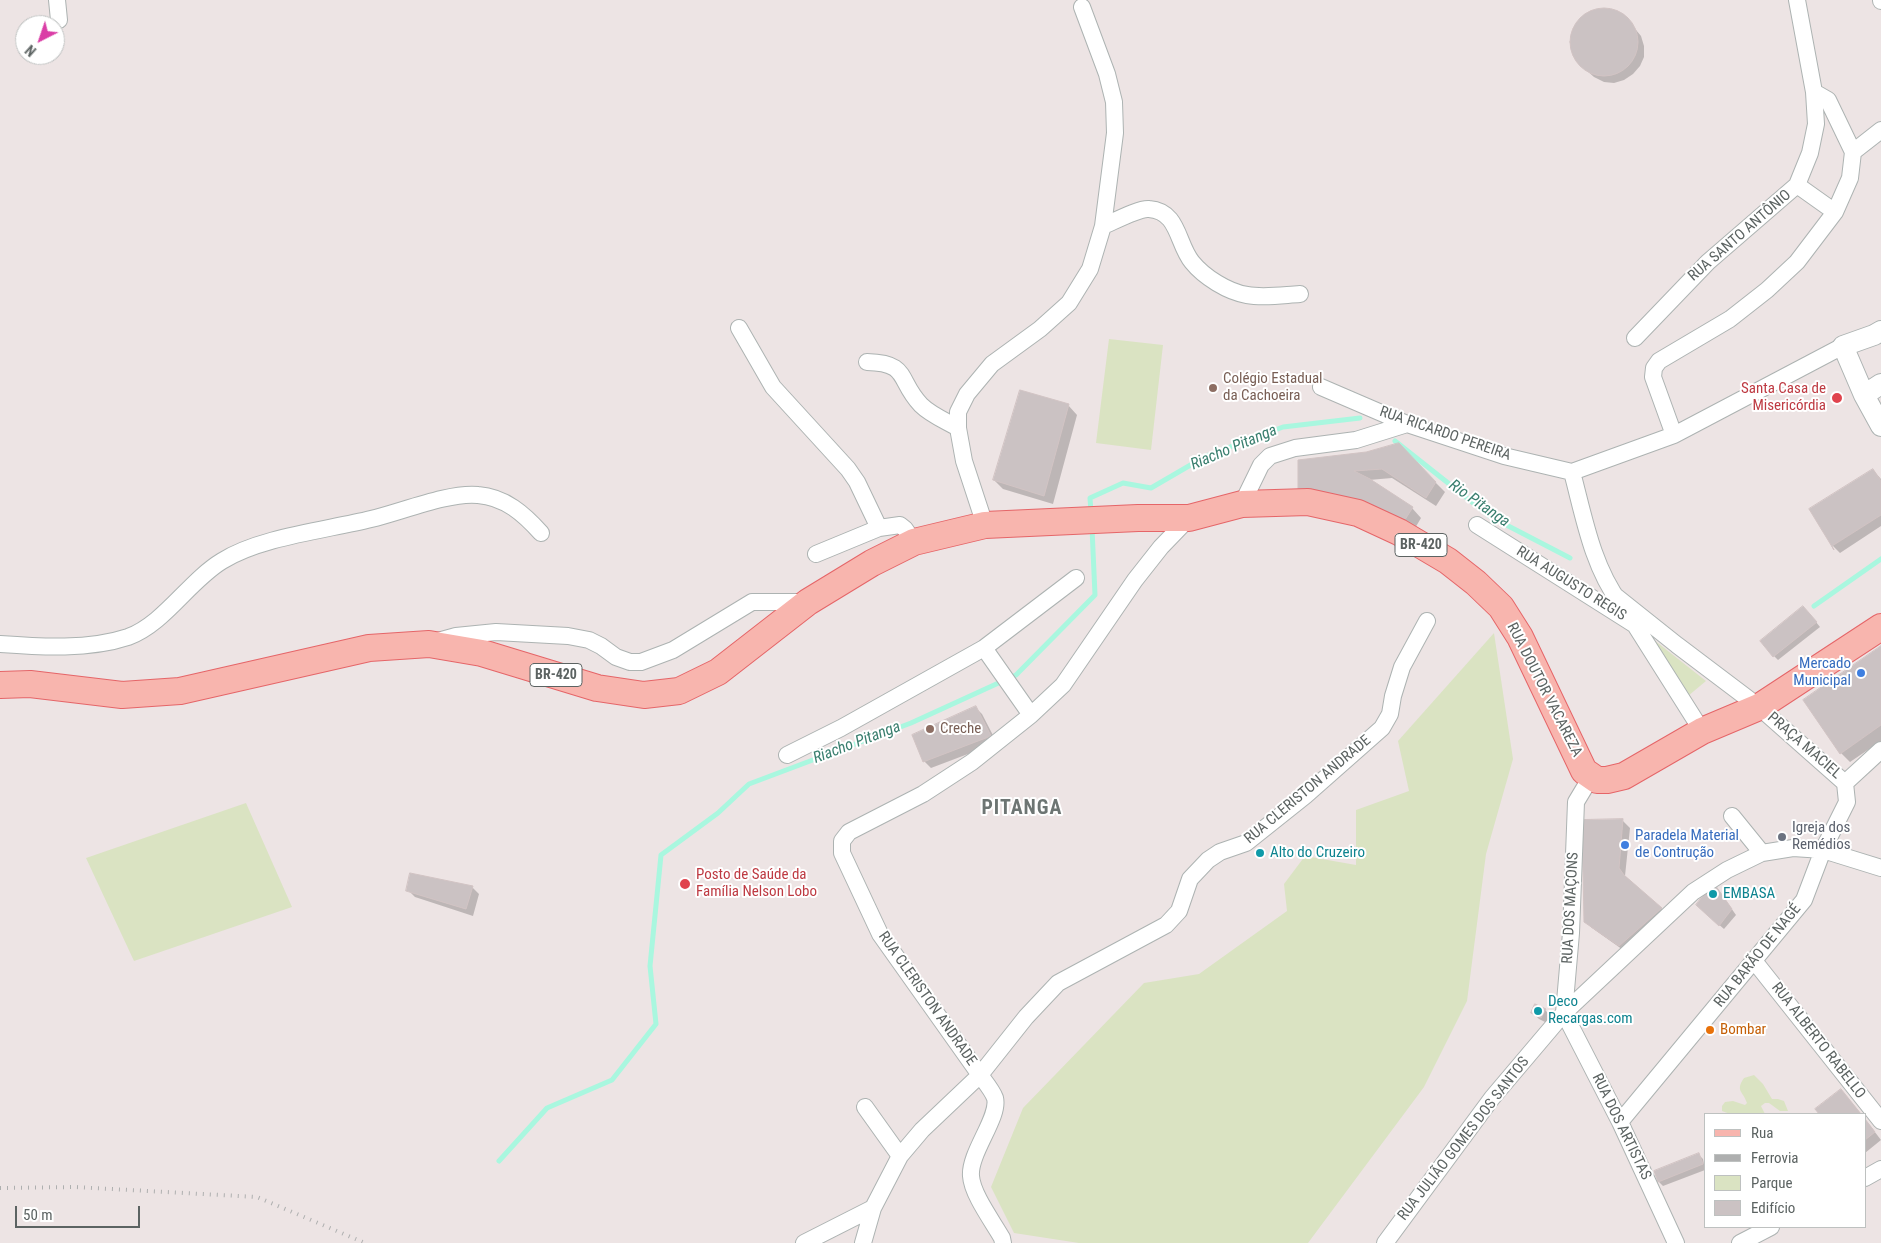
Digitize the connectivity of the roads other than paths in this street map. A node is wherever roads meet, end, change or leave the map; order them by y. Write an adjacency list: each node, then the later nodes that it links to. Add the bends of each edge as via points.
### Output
1 (57, 0): 4 (street)
2 (1797, 0): 5 (street, RUA SANTO ANTÔNIO)
3 (1082, 7): 10 (street, via 1114,102 1115,133)
4 (58, 15)
5 (1814, 92): 7 (street, via 1828,100); 8 (street, RUA SANTO ANTÔNIO, via 1816,124 1810,153)
6 (1881, 130): 7 (street)
7 (1853, 152): 9 (street, via 1850,178)
8 (1797, 185): 9 (street); 14 (street, RUA SANTO ANTÔNIO, via 1708,262)
9 (1835, 212): 23 (street, via 1797,262 1766,290 1730,319 1659,361 1653,377)
10 (1103, 226): 11 (street, via 1146,208 1158,210 1178,232 1191,261 1204,274 1224,286 1246,295); 22 (street, via 1090,269 1069,303 992,364 967,394 958,412)
11 (1300, 294)
12 (739, 328): 29 (street, via 773,387 852,476)
13 (1881, 330): 15 (street)
14 (1635, 338)
15 (1843, 346): 19 (street); 23 (street)
16 (867, 362): 22 (street, via 892,365 900,371 921,404)
17 (1881, 384): 19 (street)
18 (1321, 387): 20 (street, RUA RICARDO PEREIRA)
19 (1864, 395): 21 (street)
20 (1407, 424): 24 (street, RUA RICARDO PEREIRA, via 1504,456); 25 (street, via 1356,440 1295,448 1270,456 1261,465)
21 (1881, 426)
22 (958, 428): 27 (street, via 964,460)
23 (1674, 436): 24 (street)
24 (1572, 472): 34 (street, via 1593,552)
25 (1242, 504): 26 (main road, RUA DOUTOR VACAREZA / BR-420); 48 (main road, RUA DOUTOR VACAREZA / BR-420, via 1308,502 1358,513 1399,532 1448,561 1501,607 1520,637 1584,771)
26 (1189, 518): 27 (main road, RUA DOUTOR VACAREZA / BR-420); 44 (street, RUA CLERISTON ANDRADE, via 1135,580 1063,685)
27 (985, 525): 31 (main road, BR-420)
28 (1477, 525): 37 (street, RUA AUGUSTO REGIS)
29 (879, 528): 31 (street, via 900,525); 32 (street)
30 (541, 533): 39 (street, via 524,514 502,500 457,495 258,545 222,560 157,620 129,636 101,643 46,647)
31 (914, 542): 35 (main road, BR-420)
32 (816, 554)
33 (1076, 578): 41 (street)
34 (1613, 594): 37 (street); 43 (street)
35 (808, 602): 40 (street, via 752,602 673,650 641,662 616,658 589,640 568,636 496,632 456,636); 40 (main road, BR-420, via 718,672 679,691 644,695 598,688 482,653)
36 (1428, 621): 56 (street, RUA CLERISTON ANDRADE, via 1402,667 1390,714 1382,728 1246,844 1220,852 1208,860 1190,879 1179,911 1166,925 1058,983)
37 (1635, 624): 45 (street, RUA AUGUSTO REGIS)
38 (1881, 627): 43 (main road, PRAÇA MACIEL)
39 (0, 644)
40 (429, 644): 42 (main road, BR-420, via 369,648 180,691 122,696 30,684)
41 (984, 648): 44 (street); 47 (street)
42 (0, 686)
43 (1759, 707): 45 (main road); 49 (street, PRAÇA MACIEL)
44 (1031, 715): 56 (street, RUA CLERISTON ANDRADE, via 972,762 922,794 849,832 842,841 842,853 880,934)
45 (1702, 731): 48 (main road, via 1624,776 1607,780)
46 (1881, 750): 49 (street, PRAÇA MACIEL)
47 (787, 755)
48 (1591, 777): 55 (street, RUA DOS MAÇONS, via 1576,802)
49 (1845, 783): 51 (street, PRAÇA MACIEL, via 1847,802)
50 (1732, 816): 52 (street)
51 (1823, 850): 52 (street, RUA JULIÃO GOMES DOS SANTOS, via 1793,848); 53 (street, RUA JULIÃO GOMES DOS SANTOS); 54 (street, RUA BARÃO DE NAGÉ, via 1804,900)
52 (1762, 853): 55 (street, RUA JULIÃO GOMES DOS SANTOS, via 1693,892)
53 (1881, 868)
54 (1754, 962): 58 (street, RUA ALBERTO RABELLO); 59 (street, RUA BARÃO DE NAGÉ)
55 (1564, 1013): 59 (street, RUA DOS ARTISTAS); 68 (street, RUA JULIÃO GOMES DOS SANTOS, via 1492,1098)
56 (980, 1075): 60 (street, via 922,1130); 67 (street, via 993,1095 995,1105 976,1151 970,1176)
57 (865, 1107): 60 (street)
58 (1881, 1121)
59 (1620, 1122): 69 (street, RUA DOS ARTISTAS)
60 (900, 1156): 63 (street)
61 (1881, 1169): 62 (street)
62 (1866, 1177)
63 (873, 1208): 65 (street); 66 (street)
64 (1769, 1228): 70 (street)
65 (804, 1243)
66 (863, 1243)
67 (1003, 1243)
68 (1385, 1243)
69 (1676, 1243)
70 (1740, 1243)

